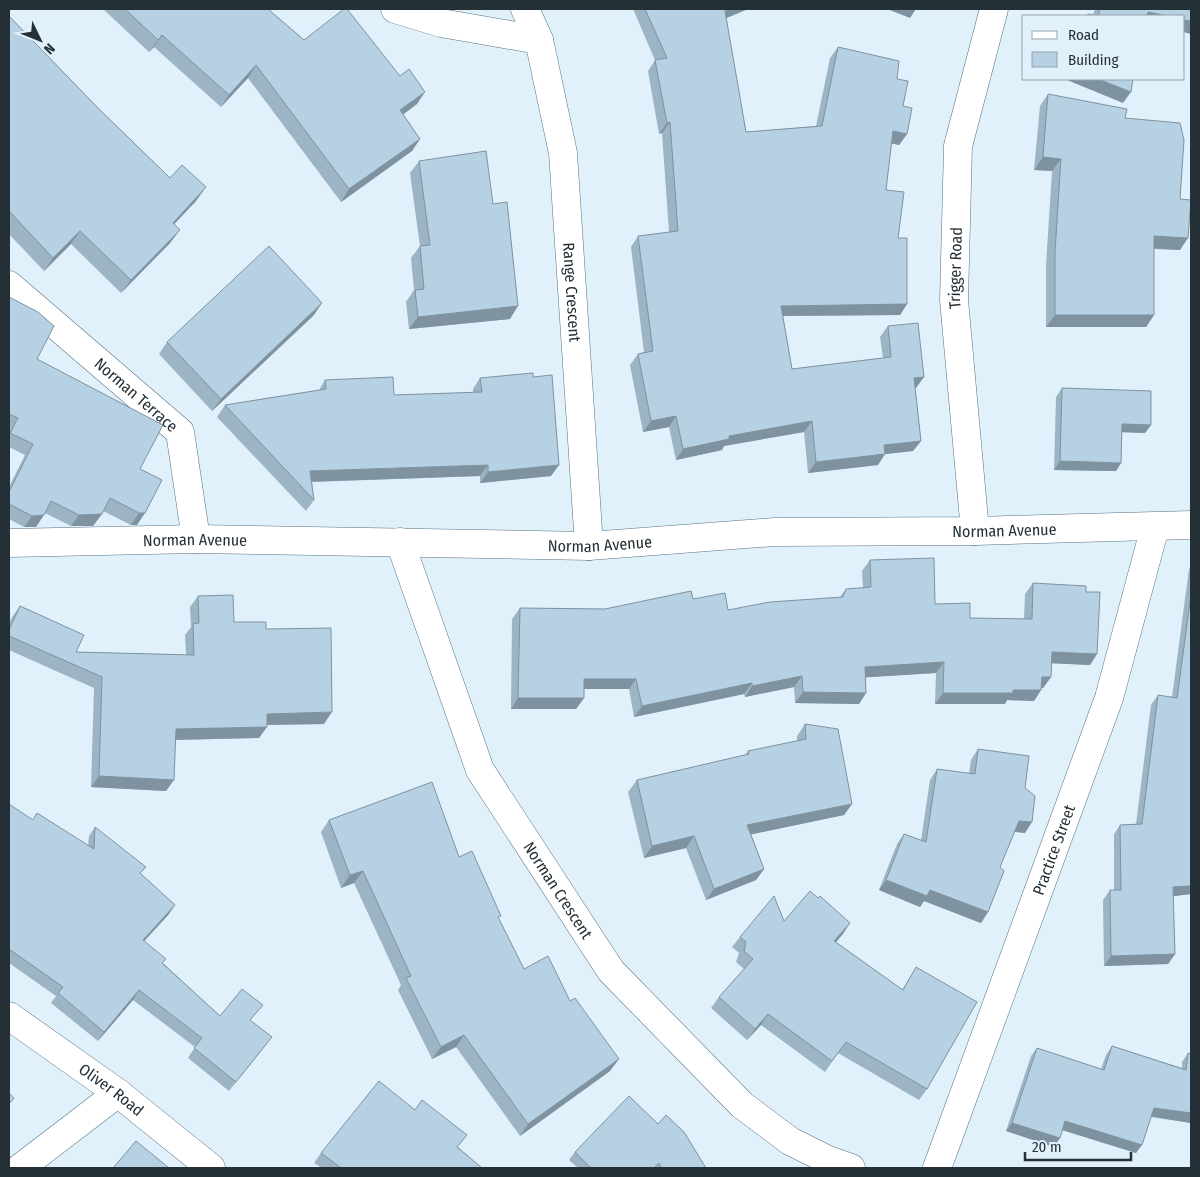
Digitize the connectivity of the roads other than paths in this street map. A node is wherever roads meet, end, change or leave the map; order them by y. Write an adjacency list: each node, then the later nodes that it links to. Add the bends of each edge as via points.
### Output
1 (395, 9): 4 (street, via 441,23)
2 (525, 9): 4 (street, Range Crescent)
3 (994, 9): 8 (street, Trigger Road, via 958,146 954,300)
4 (539, 40): 12 (street, Range Crescent, via 563,153)
5 (9, 285): 9 (street, Norman Terrace, via 180,432)
6 (1191, 525): 7 (street, Norman Avenue)
7 (1155, 527): 8 (street, Norman Avenue); 18 (street, Practice Street, via 1109,698)
8 (975, 531): 12 (street, Norman Avenue, via 775,532)
9 (196, 539): 10 (street, Norman Avenue); 11 (street, Norman Avenue)
10 (400, 542): 12 (street, Norman Avenue); 15 (street, Norman Crescent, via 480,770 611,971 742,1105 790,1141)
11 (9, 543)
12 (589, 546)
13 (9, 1016): 14 (street, Oliver Road)
14 (118, 1092): 16 (street); 17 (street, Oliver Road)
15 (836, 1166)
16 (20, 1168)
17 (211, 1168)
18 (937, 1168)

